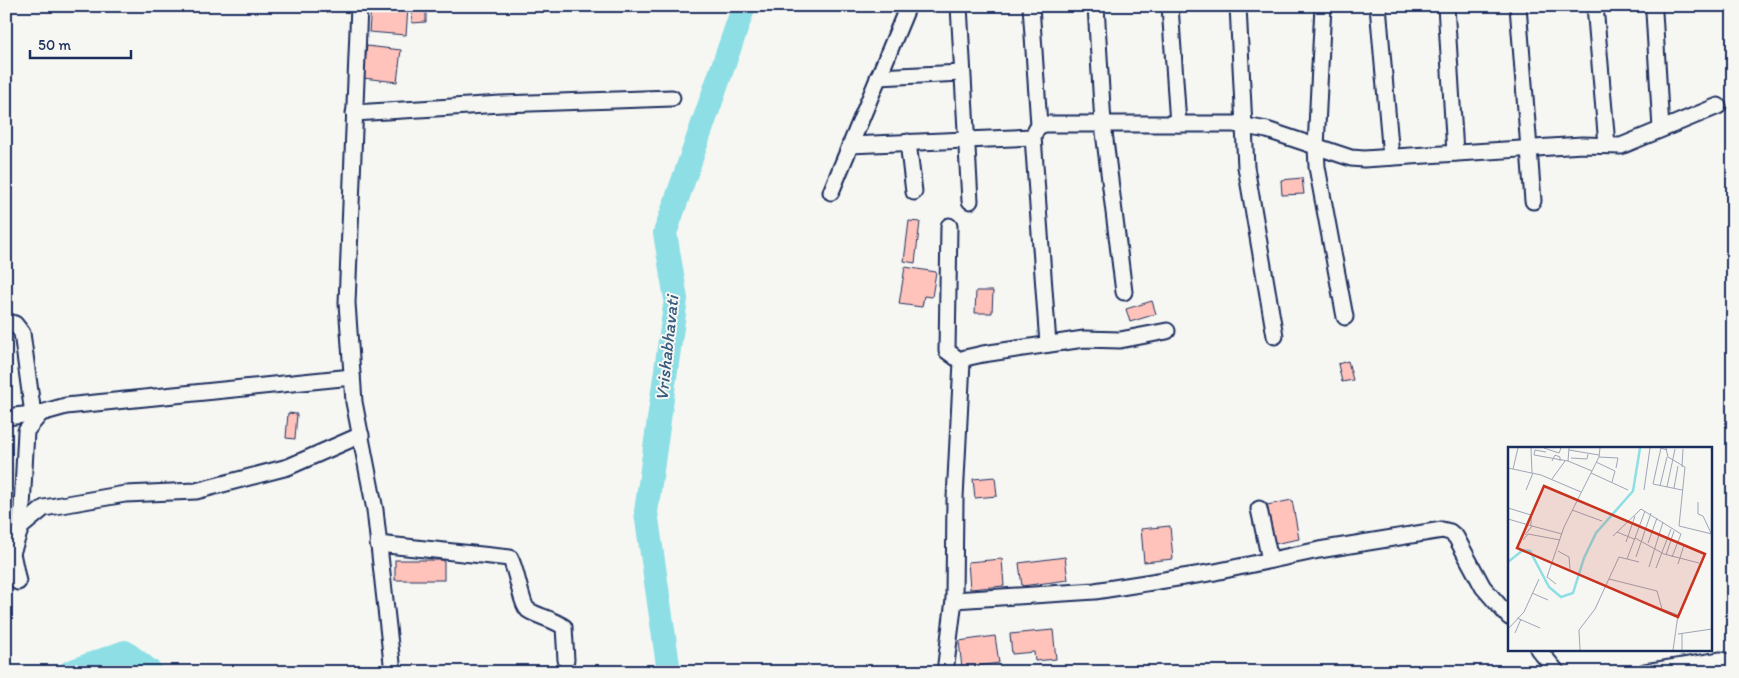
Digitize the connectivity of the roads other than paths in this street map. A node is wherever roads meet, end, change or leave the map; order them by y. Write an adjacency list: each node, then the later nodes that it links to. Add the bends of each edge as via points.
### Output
1 (359, 6): 18 (street)
2 (908, 6): 15 (street)
3 (959, 6): 14 (street)
4 (1031, 6): 23 (street)
5 (1096, 6): 19 (street)
6 (1170, 6): 20 (street)
7 (1238, 6): 21 (street)
8 (1323, 6): 28 (street)
9 (1378, 6): 31 (street)
10 (1446, 6): 30 (street)
11 (1518, 6): 29 (street)
12 (1595, 6): 27 (street)
13 (1654, 12): 22 (street)
14 (962, 72): 15 (street); 24 (street)
15 (878, 78): 26 (street)
16 (672, 98): 18 (street)
17 (1718, 106): 22 (street)
18 (354, 113): 44 (street, via 347,303)
19 (1103, 124): 20 (street); 23 (street, via 1046,124); 37 (street)
20 (1178, 124): 21 (street)
21 (1245, 125): 28 (street); 41 (street, via 1246,167)
22 (1662, 129): 27 (street, via 1621,146)
23 (1036, 131): 24 (street); 42 (street)
24 (966, 140): 25 (street); 34 (street)
25 (908, 142): 26 (street); 33 (street)
26 (850, 145): 32 (street)
27 (1607, 145): 29 (street)
28 (1316, 147): 31 (street, via 1351,158); 38 (street)
29 (1529, 149): 30 (street); 35 (street)
30 (1455, 153): 31 (street)
31 (1391, 158)
32 (831, 192)
33 (914, 192)
34 (970, 201)
35 (1533, 201)
36 (949, 226): 43 (street, via 947,351)
37 (1124, 292)
38 (1345, 317)
39 (6, 321): 45 (street, via 15,324 22,333)
40 (1167, 330): 42 (street, via 1120,340 1084,338)
41 (1275, 336)
42 (1048, 344): 43 (street, via 983,354 965,358)
43 (962, 362): 53 (street)
44 (352, 377): 45 (street, via 66,406); 47 (street)
45 (37, 414): 46 (street); 49 (street, via 26,430)
46 (6, 417)
47 (361, 435): 49 (street, via 288,468 196,491 125,494 44,508); 50 (street)
48 (1259, 509): 51 (street)
49 (21, 527): 52 (street, via 12,553)
50 (378, 544): 56 (street, via 510,558 525,607 564,626); 58 (street)
51 (1270, 560): 53 (street, via 1095,591); 54 (street, via 1442,530 1456,537 1483,587)
52 (18, 582)
53 (954, 600): 59 (street)
54 (1508, 616)
55 (1539, 650): 60 (street)
56 (566, 660)
57 (1733, 663): 61 (street, via 1721,660)
58 (393, 672)
59 (945, 672)
60 (1557, 672)
61 (1645, 672)

